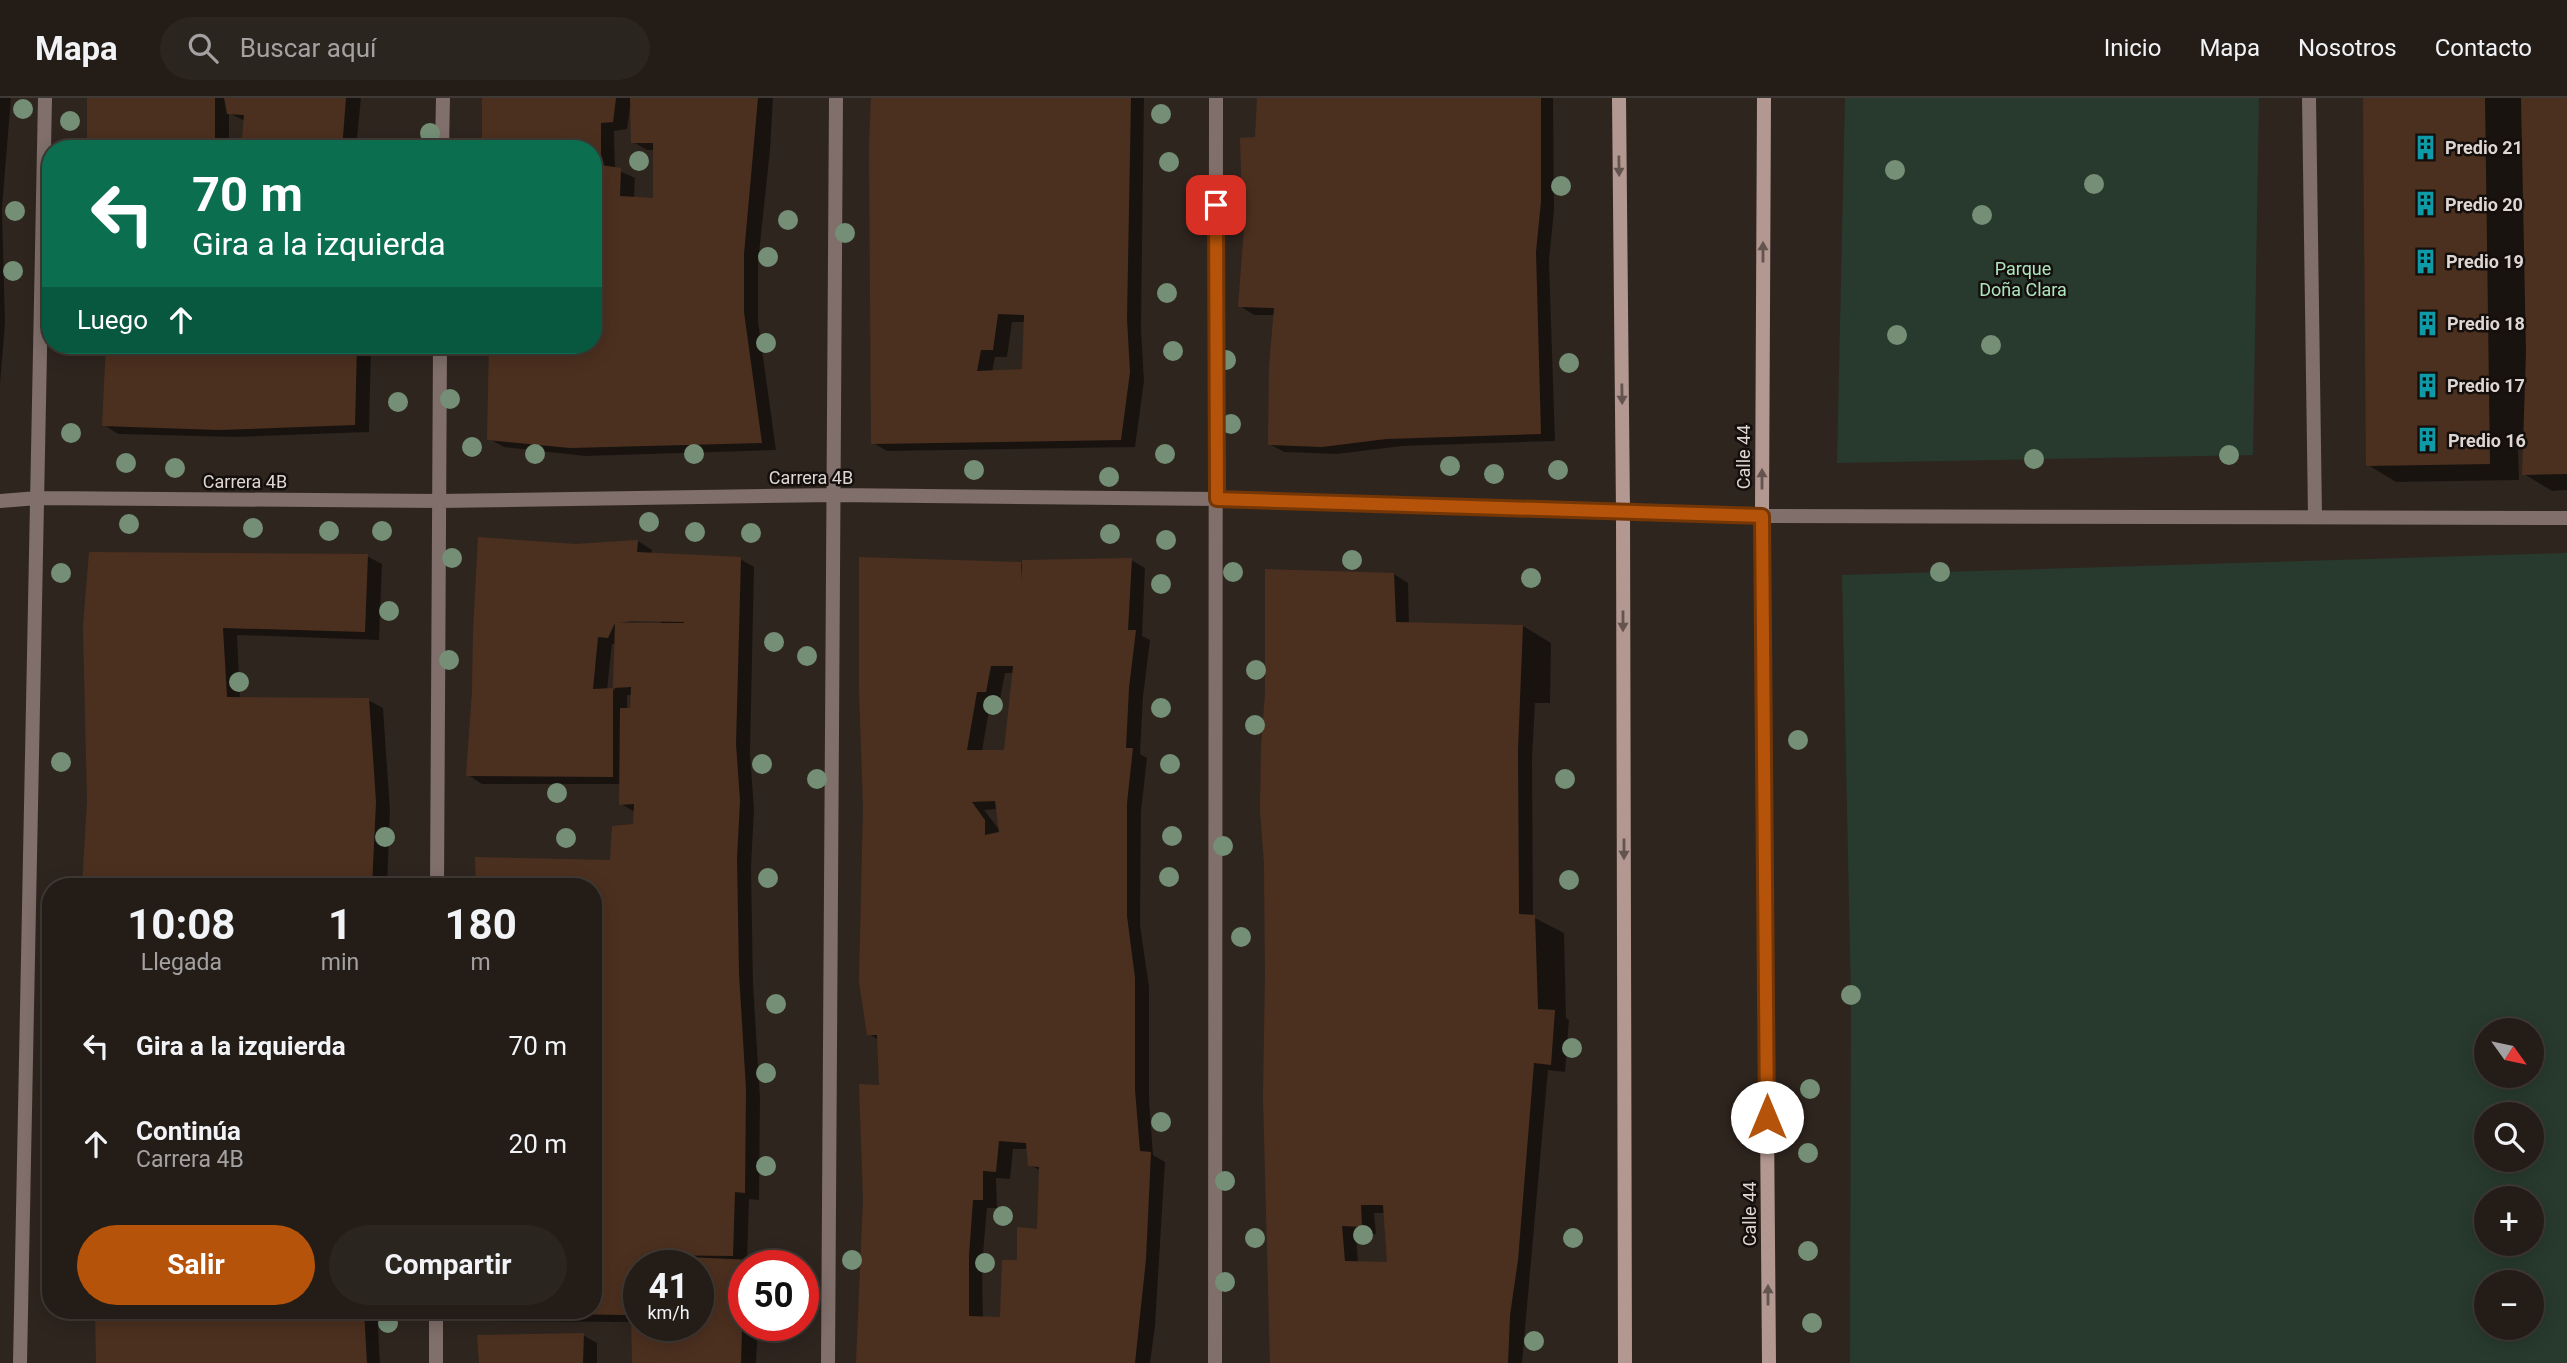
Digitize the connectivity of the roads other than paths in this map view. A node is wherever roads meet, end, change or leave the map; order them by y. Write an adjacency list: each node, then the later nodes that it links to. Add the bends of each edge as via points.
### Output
1 (46, 98): 8 (street)
2 (443, 98): 9 (street)
3 (836, 98): 12 (street)
4 (1216, 98): 14 (street)
5 (1619, 98): 17 (main road, one-way to 17)
6 (1764, 98): 18 (main road, Calle 44, one-way to 6)
7 (2309, 98): 19 (street)
8 (45, 140)
9 (442, 140)
10 (42, 298): 13 (street)
11 (440, 354): 16 (street)
12 (835, 495): 14 (street, Carrera 4B); 16 (street, Carrera 4B); 25 (street)
13 (38, 498): 15 (street, Carrera 4B); 16 (street, Carrera 4B); 23 (street)
14 (1217, 499): 17 (street, Carrera 4B); 26 (street)
15 (0, 501)
16 (439, 501): 21 (street)
17 (1623, 513): 18 (street, Carrera 4B); 27 (main road, one-way to 27)
18 (1762, 516): 19 (street, Carrera 4B); 28 (main road, Calle 44, one-way to 18)
19 (2315, 516): 20 (street, Carrera 4B)
20 (2567, 518)
21 (437, 878)
22 (436, 1319): 24 (street)
23 (20, 1363)
24 (436, 1363)
25 (828, 1363)
26 (1215, 1363)
27 (1625, 1363)
28 (1769, 1363)

